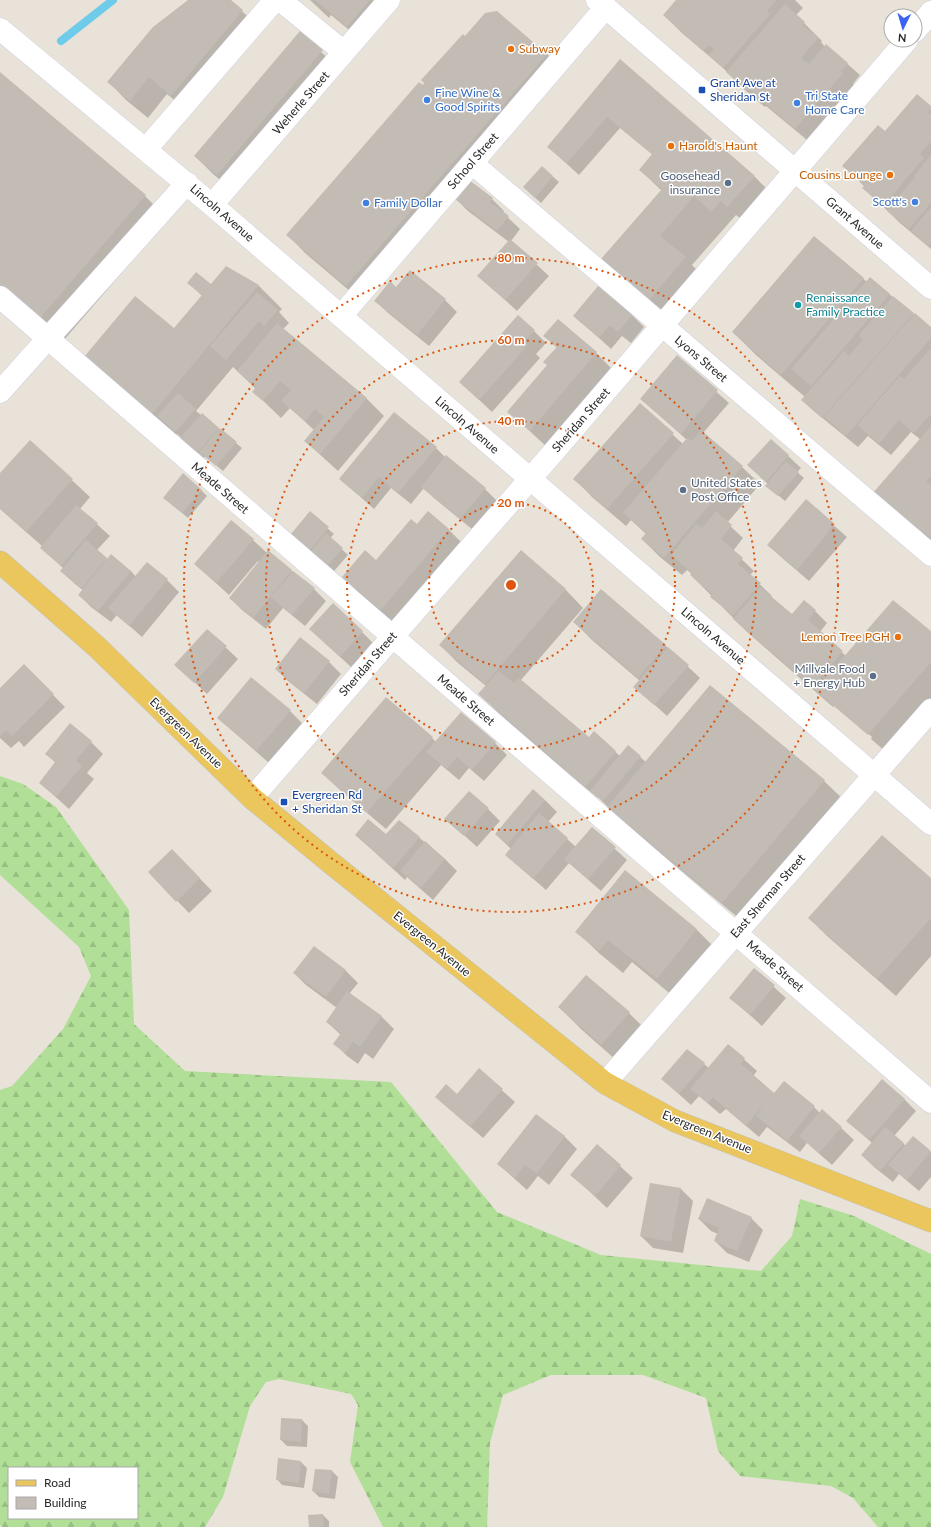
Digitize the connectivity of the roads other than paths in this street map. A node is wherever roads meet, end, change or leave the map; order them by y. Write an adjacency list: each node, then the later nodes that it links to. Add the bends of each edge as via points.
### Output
1 (275, 0): 10 (street)
2 (280, 0): 9 (street)
3 (389, 0): 9 (street, Weherle Street)
4 (602, 4): 11 (street, School Street); 12 (street, Grant Avenue)
5 (931, 12): 6 (street)
6 (923, 22)
7 (0, 29): 10 (street, Lincoln Avenue)
8 (900, 48): 12 (street, Sheridan Street)
9 (344, 52): 14 (street, Weherle Street)
10 (146, 149): 13 (street, Lincoln Avenue)
11 (472, 163): 17 (street, School Street); 18 (street, Lyons Street)
12 (796, 171): 15 (street, Grant Avenue); 18 (street, Sheridan Street)
13 (187, 184): 14 (street, Lincoln Avenue); 19 (street)
14 (212, 205): 17 (street, Lincoln Avenue)
15 (931, 288)
16 (0, 297): 19 (street, Meade Street)
17 (341, 316): 21 (street, Lincoln Avenue)
18 (662, 326): 21 (street, Sheridan Street); 22 (street, Lyons Street)
19 (48, 338): 20 (street); 24 (street, Meade Street)
20 (0, 392)
21 (529, 479): 24 (street, Sheridan Street); 26 (street, Lincoln Avenue)
22 (931, 555)
23 (0, 562): 27 (main road, Evergreen Avenue, via 97,647)
24 (392, 636): 27 (street, Sheridan Street); 29 (street, Meade Street)
25 (931, 710): 26 (street, East Sherman Street)
26 (874, 775): 28 (street, Lincoln Avenue); 29 (street, East Sherman Street)
27 (252, 798): 30 (main road, Evergreen Avenue)
28 (931, 824)
29 (736, 932): 30 (street, East Sherman Street); 31 (street, Meade Street)
30 (605, 1083): 32 (main road, Evergreen Avenue, via 675,1121)
31 (931, 1102)
32 (931, 1221)

